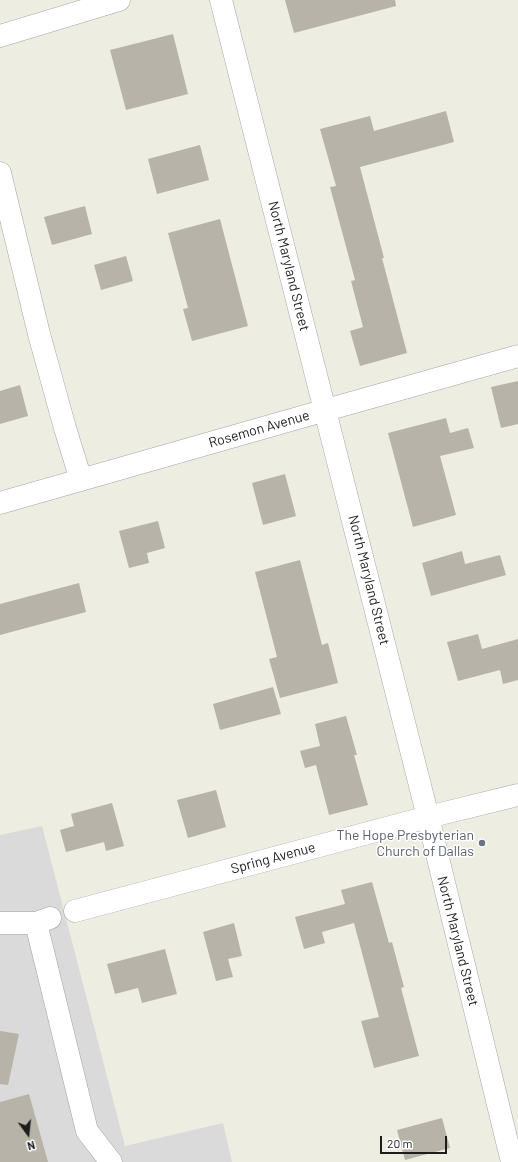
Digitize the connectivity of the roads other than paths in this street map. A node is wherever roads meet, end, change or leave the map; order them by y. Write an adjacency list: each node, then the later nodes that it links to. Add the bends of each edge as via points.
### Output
1 (119, 0): 3 (street)
2 (221, 0): 6 (street, North Maryland Street)
3 (0, 36)
4 (0, 173): 7 (street, via 39,334)
5 (518, 356): 6 (street, Rosemon Avenue)
6 (326, 410): 7 (street, Rosemon Avenue); 10 (street, North Maryland Street)
7 (81, 480): 8 (street, Rosemon Avenue)
8 (0, 503)
9 (518, 795): 10 (street, Spring Avenue)
10 (428, 817): 11 (street, Spring Avenue); 14 (street, North Maryland Street)
11 (75, 911)
12 (0, 923): 13 (street, via 43,921 87,1131)
13 (111, 1162)
14 (512, 1162)

